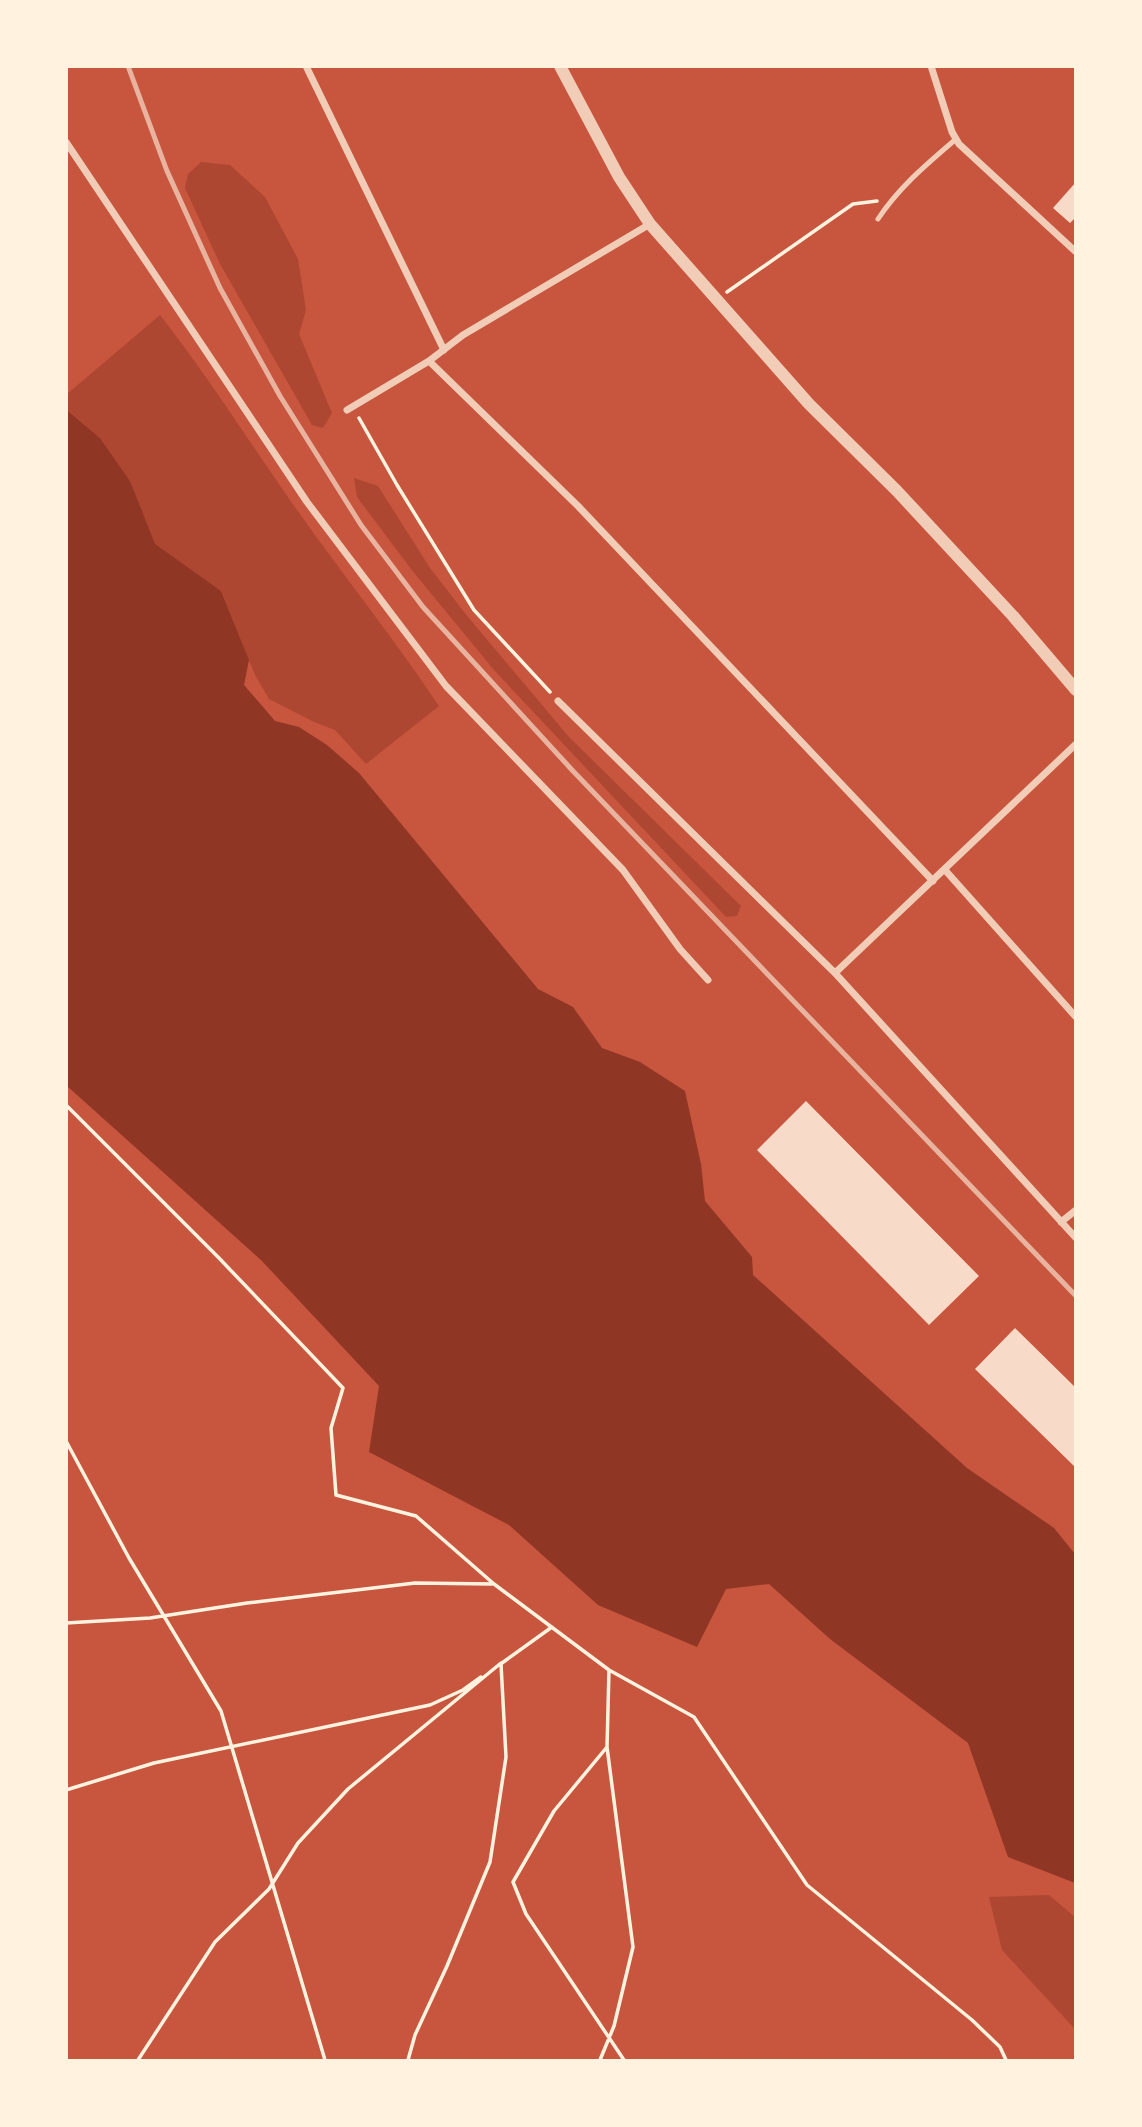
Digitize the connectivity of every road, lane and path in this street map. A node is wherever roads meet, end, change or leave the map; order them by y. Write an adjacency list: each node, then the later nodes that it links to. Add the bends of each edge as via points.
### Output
1 (306, 66): 11 (street)
2 (560, 66): 8 (street, via 619,177)
3 (931, 66): 4 (street)
4 (956, 139): 6 (lane); 9 (street)
5 (66, 142): 20 (street, via 307,502 446,686 622,870)
6 (890, 201): 7 (lane); 10 (path, via 853,204)
7 (878, 219)
8 (650, 224): 10 (street); 11 (street)
9 (1076, 252)
10 (716, 300): 14 (street, via 1013,616)
11 (444, 350): 12 (street)
12 (429, 361): 13 (street); 18 (street, via 578,506)
13 (350, 409): 15 (path, via 474,610)
14 (1076, 690)
15 (558, 701): 19 (street)
16 (1076, 744): 17 (street)
17 (945, 870): 18 (street); 21 (street)
18 (933, 881): 19 (street)
19 (835, 973): 24 (street)
20 (708, 980)
21 (1076, 1017)
22 (66, 1105): 27 (path, via 343,1388 331,1428 336,1495 416,1516)
23 (1076, 1210): 24 (street)
24 (1061, 1222): 25 (street)
25 (1076, 1238)
26 (66, 1441): 28 (path)
27 (494, 1584): 28 (path, via 415,1583); 30 (path)
28 (164, 1616): 29 (path); 33 (path, via 221,1711)
29 (66, 1623)
30 (552, 1628): 31 (path); 32 (path)
31 (501, 1663): 33 (path, via 463,1690 430,1705); 36 (path, via 348,1788 298,1843); 40 (path, via 506,1757 490,1862)
32 (610, 1670): 34 (path); 43 (path, via 694,1717 807,1885 972,2020 1000,2047)
33 (231, 1745): 35 (path); 36 (path)
34 (607, 1747): 37 (path, via 633,1947); 37 (path, via 554,1811 513,1882 526,1914)
35 (66, 1790)
36 (272, 1884): 38 (path, via 215,1942); 39 (path)
37 (609, 2038): 41 (path); 42 (path)
38 (138, 2060)
39 (325, 2060)
40 (408, 2060)
41 (600, 2060)
42 (624, 2060)
43 (1006, 2060)

